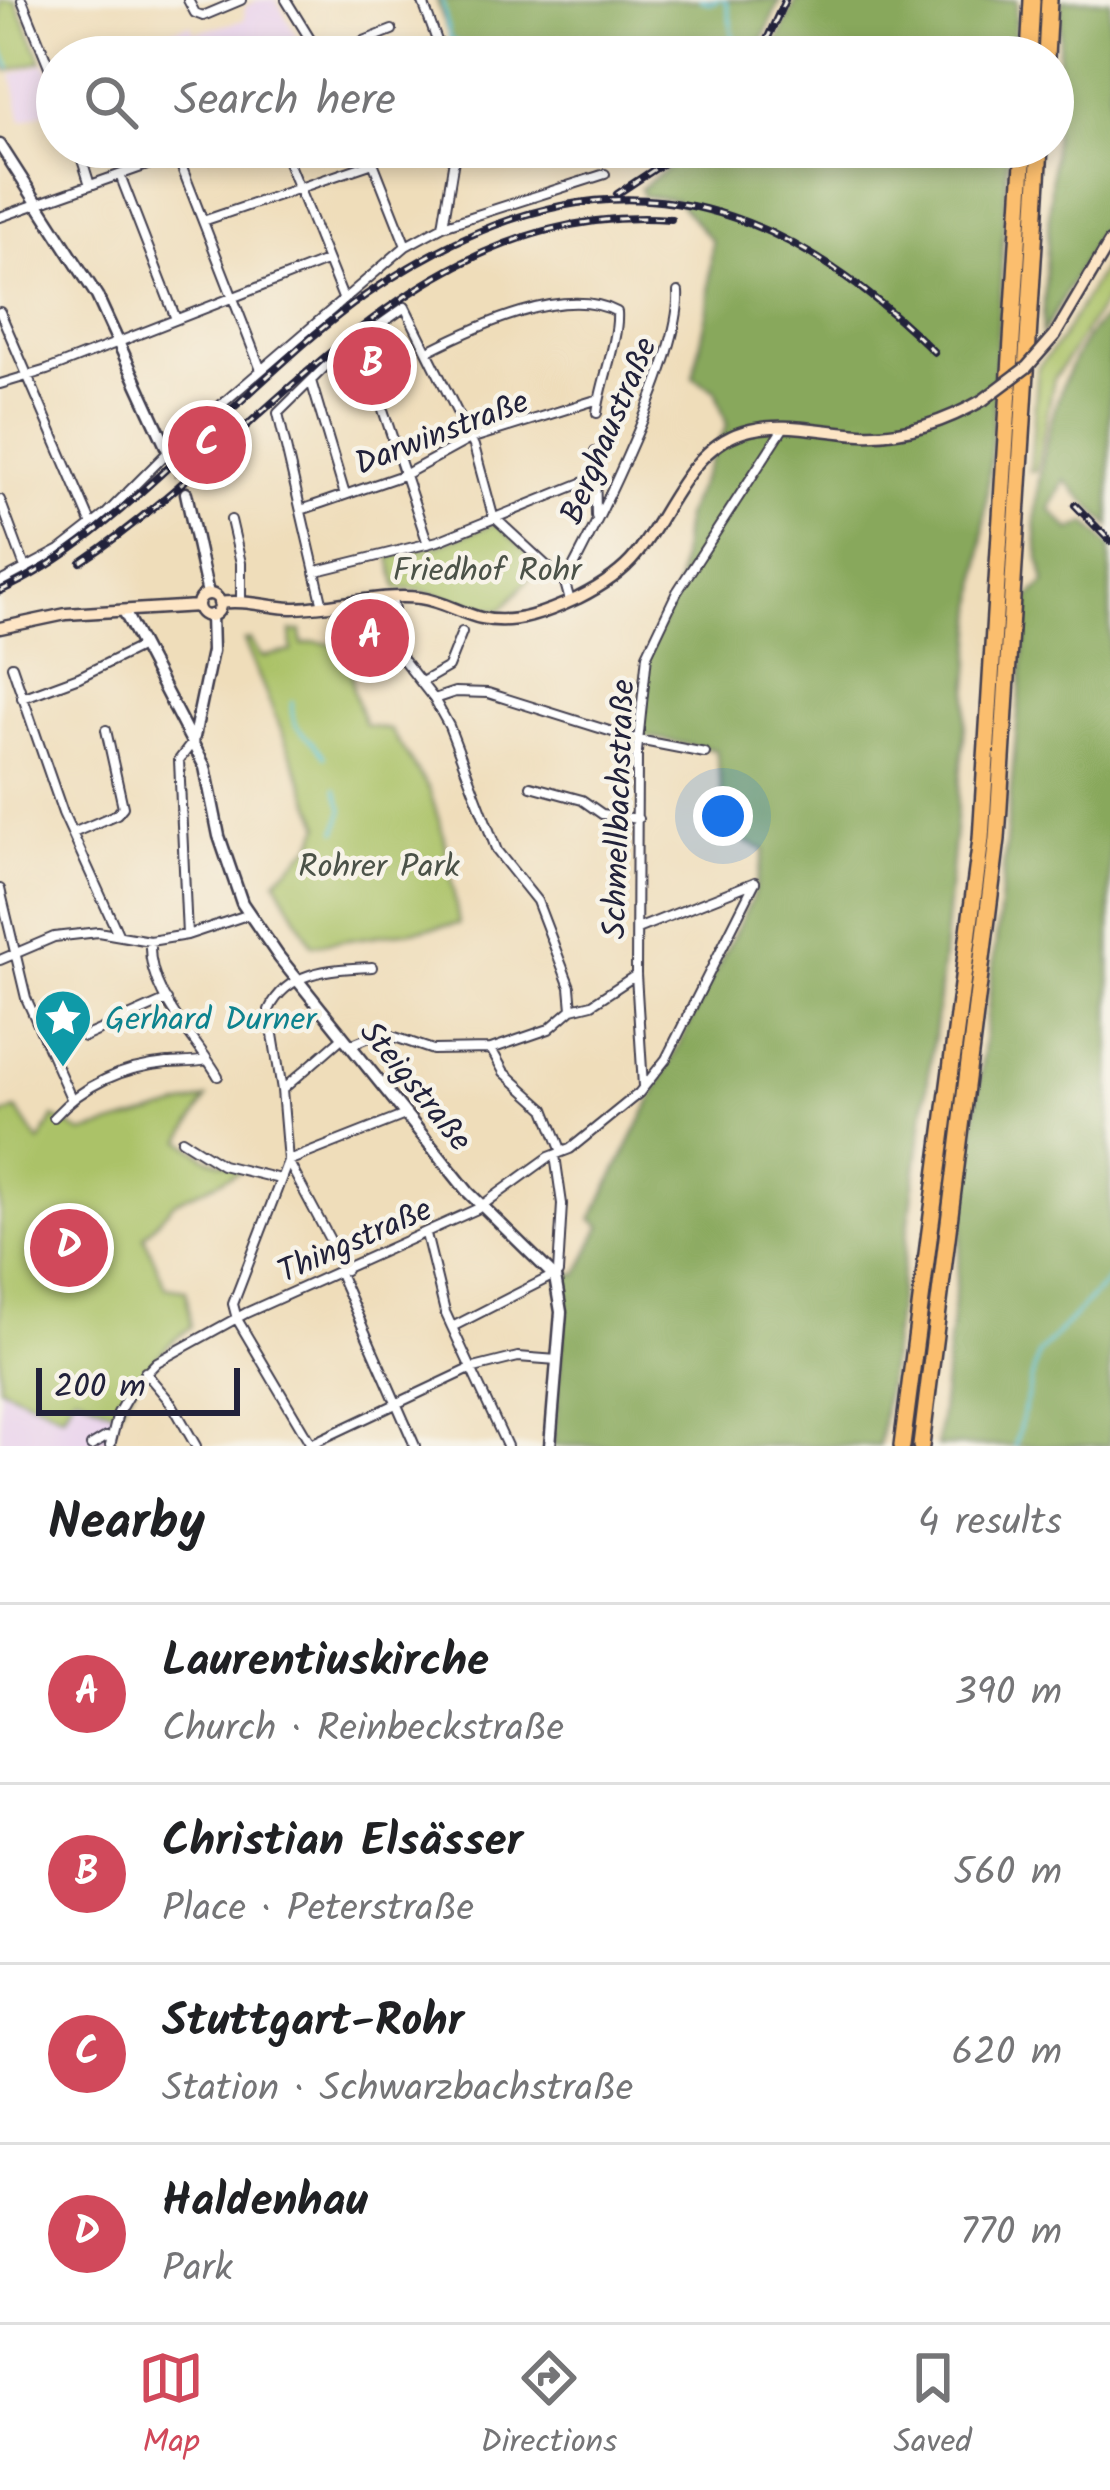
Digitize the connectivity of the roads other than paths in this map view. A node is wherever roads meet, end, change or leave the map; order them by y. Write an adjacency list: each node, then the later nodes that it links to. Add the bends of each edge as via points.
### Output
1 (22, 0): 9 (street)
2 (188, 0): 3 (street, via 203,16)
3 (241, 0)
4 (286, 0): 10 (street)
5 (422, 0): 12 (street)
6 (1032, 0): 13 (highway)
7 (1049, 0): 14 (highway)
8 (392, 31): 11 (street)
9 (37, 36)
10 (309, 36)
11 (379, 36)
12 (435, 36)
13 (1030, 36)
14 (1047, 36)
15 (0, 146): 29 (street)
16 (85, 168): 27 (street)
17 (140, 168): 26 (street)
18 (182, 168): 31 (street)
19 (290, 168): 28 (street)
20 (359, 168): 28 (street)
21 (375, 168): 34 (street)
22 (453, 168): 32 (street)
23 (1023, 168): 138 (highway, via 977,881)
24 (1039, 168): 139 (highway, via 995,860)
25 (605, 174): 32 (street)
26 (120, 175): 27 (street); 40 (street)
27 (90, 185): 29 (street)
28 (298, 189): 31 (street); 35 (street)
29 (38, 203): 30 (street); 42 (street)
30 (0, 217)
31 (203, 221): 37 (street)
32 (443, 226): 34 (street)
33 (1110, 242): 50 (main road, bridge, via 1054,335 1028,367 983,400 940,422 892,433)
34 (406, 246): 38 (street)
35 (326, 260): 37 (street); 38 (street)
36 (678, 292): 62 (street, Berghaustraße, via 671,347)
37 (232, 298): 40 (street); 44 (street)
38 (344, 298): 44 (street)
39 (0, 312): 45 (street)
40 (176, 320): 42 (street)
41 (359, 338): 43 (street, via 404,307); 46 (street); 54 (street)
42 (118, 342): 45 (street); 53 (street)
43 (428, 351): 48 (street, via 535,309 611,308 617,326); 51 (street)
44 (261, 370): 53 (street)
45 (28, 376): 47 (street); 63 (street)
46 (311, 380): 57 (street); 59 (street, via 278,413)
47 (0, 384)
48 (599, 399): 49 (street); 51 (street, Darwinstraße)
49 (597, 413)
50 (785, 426): 71 (main road, via 717,446 628,564); 86 (street, Schmellbachstraße, via 658,624)
51 (470, 439): 54 (street, Darwinstraße); 60 (street)
52 (595, 452): 55 (street)
53 (169, 453): 63 (street)
54 (406, 474): 57 (street, Darwinstraße); 64 (street)
55 (594, 478): 60 (street); 62 (street)
56 (186, 493): 69 (street)
57 (345, 495): 59 (street, Darwinstraße)
58 (0, 500): 65 (street)
59 (302, 510): 66 (street)
60 (496, 519): 64 (street); 68 (street)
61 (231, 520): 72 (street, via 241,563)
62 (596, 522): 68 (street, Berghaustraße)
63 (92, 525): 65 (street)
64 (428, 544): 66 (street)
65 (26, 570): 67 (street)
66 (316, 571): 74 (street)
67 (0, 583)
68 (565, 583): 71 (street)
69 (208, 594): 72 (main road); 73 (main road)
70 (392, 598): 71 (main road, via 510,620); 74 (main road); 81 (street, via 401,657)
71 (570, 601)
72 (230, 602): 74 (main road); 76 (main road)
73 (198, 606): 75 (main road); 76 (main road)
74 (322, 606)
75 (124, 611): 77 (main road); 79 (street)
76 (212, 615): 84 (street, via 212,651)
77 (0, 628)
78 (462, 632): 81 (street, via 448,668)
79 (143, 645): 82 (street); 84 (street)
80 (12, 666): 82 (street)
81 (422, 682): 83 (street)
82 (22, 698): 91 (street)
83 (434, 699): 86 (street, via 488,693); 106 (street, via 494,845 537,901)
84 (190, 721): 87 (street)
85 (106, 730): 91 (street, via 123,807)
86 (638, 740): 88 (street); 90 (street, Schmellbachstraße)
87 (194, 741): 95 (street, Steigstraße, via 229,871); 98 (street, via 179,760)
88 (705, 753)
89 (531, 786): 90 (street, via 602,814)
90 (638, 818): 96 (street, Schmellbachstraße)
91 (73, 833): 97 (street)
92 (0, 889): 100 (street)
93 (734, 889): 94 (street); 94 (street, Thingstraße, via 755,882); 96 (street)
94 (749, 899): 112 (street, Thingstraße)
95 (250, 914): 98 (street); 104 (street, Steigstraße)
96 (637, 929): 103 (street, Schmellbachstraße)
97 (118, 934): 99 (street); 100 (street, via 53,937)
98 (188, 935): 99 (street)
99 (150, 940): 105 (street)
100 (16, 954): 101 (street); 114 (street, via 26,998)
101 (0, 960)
102 (372, 967): 104 (street, via 319,970)
103 (636, 975): 106 (street); 112 (street, Schmellbachstraße)
104 (298, 981): 108 (street, Steigstraße); 113 (street, via 269,1010)
105 (167, 1000): 107 (street); 110 (street)
106 (572, 1009): 109 (street, via 549,1029)
107 (84, 1037)
108 (347, 1041): 109 (street, via 386,1034 433,1050); 113 (street); 115 (street, Steigstraße)
109 (491, 1049): 118 (street, via 544,1109)
110 (207, 1060): 111 (street); 114 (street, via 132,1070)
111 (218, 1076)
112 (643, 1089): 118 (street, Thingstraße)
113 (282, 1090): 119 (street)
114 (71, 1098): 116 (street)
115 (405, 1115): 119 (street); 121 (street, Steigstraße)
116 (54, 1118)
117 (182, 1140): 120 (street, via 222,1165)
118 (559, 1154): 121 (street, Thingstraße); 124 (street)
119 (288, 1161): 120 (street); 123 (street)
120 (280, 1178): 125 (street, via 233,1304)
121 (481, 1205): 122 (street, Thingstraße); 124 (street, Steigstraße)
122 (426, 1234): 123 (street, Thingstraße); 126 (street)
123 (342, 1271): 125 (street, Thingstraße); 130 (street)
124 (555, 1277): 126 (street); 127 (street)
125 (238, 1319): 129 (street, Thingstraße); 132 (street)
126 (452, 1328): 128 (street)
127 (557, 1360): 128 (street, via 518,1357); 137 (street)
128 (470, 1369): 130 (street); 136 (street)
129 (145, 1372): 131 (street, Thingstraße, via 118,1413); 134 (street)
130 (396, 1403): 132 (street); 135 (street)
131 (111, 1442): 133 (street)
132 (311, 1445)
133 (91, 1446)
134 (196, 1446)
135 (415, 1446)
136 (507, 1446)
137 (550, 1446)
138 (902, 1446)
139 (921, 1446)

